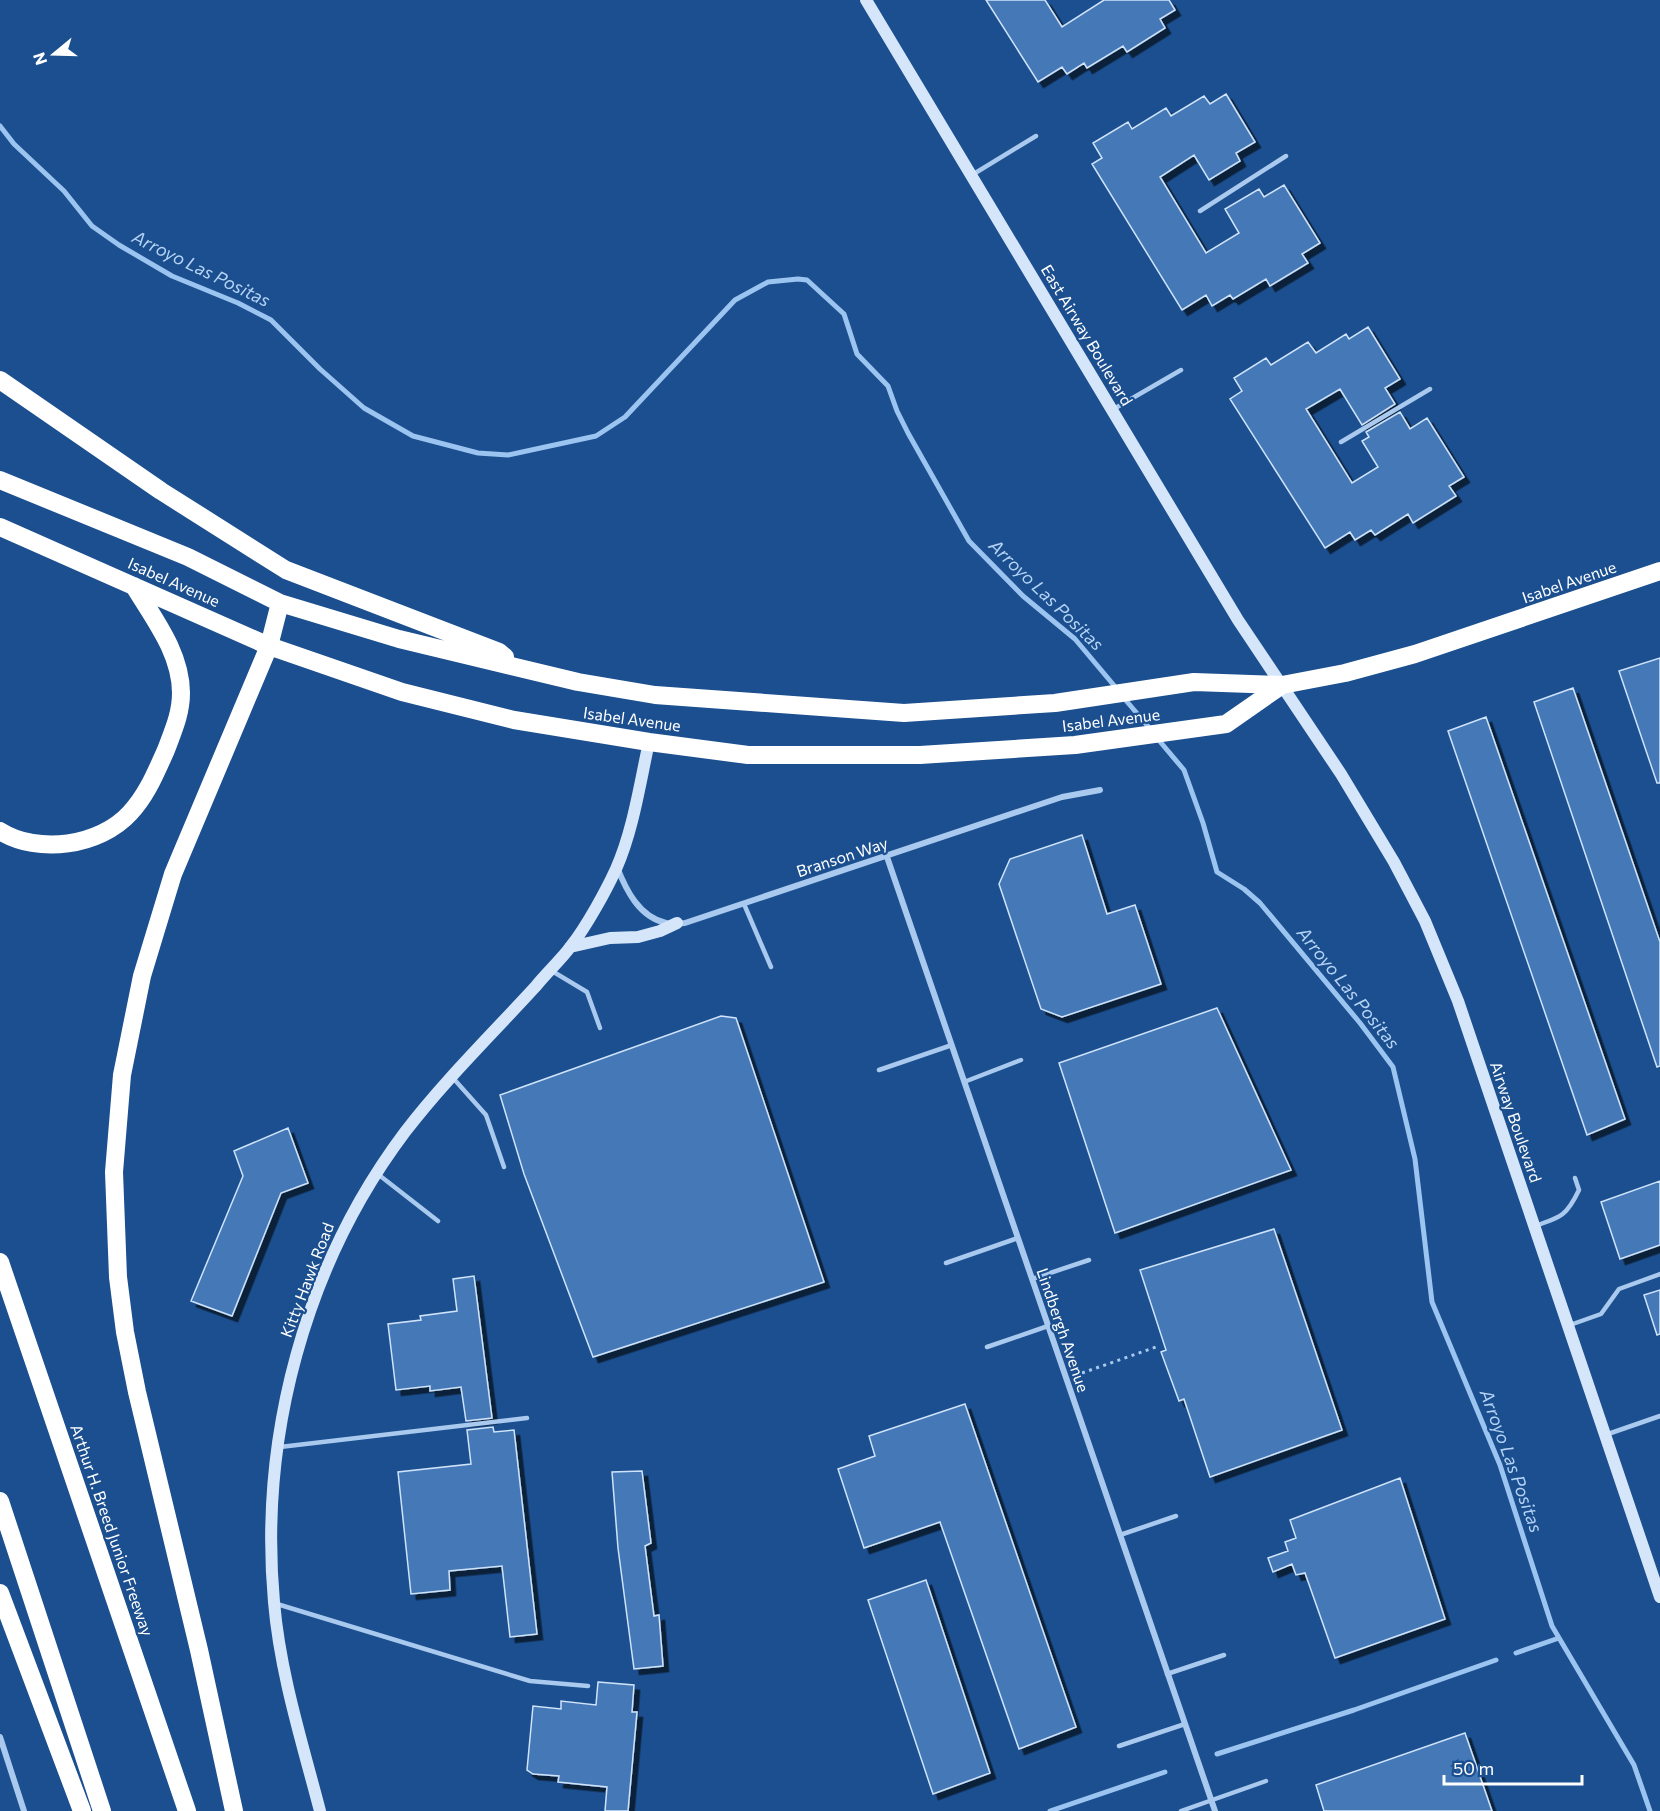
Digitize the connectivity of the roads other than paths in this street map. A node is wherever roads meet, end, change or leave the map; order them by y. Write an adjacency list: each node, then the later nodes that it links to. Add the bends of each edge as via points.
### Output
1 (866, 0): 4 (main road, East Airway Boulevard)
2 (1036, 136): 4 (lane)
3 (1286, 156): 5 (lane)
4 (972, 176): 9 (main road, East Airway Boulevard)
5 (1200, 211)
6 (1181, 370): 9 (lane)
7 (0, 380): 17 (highway, via 161,491 286,570 499,652)
8 (1430, 389): 10 (lane)
9 (1112, 410): 18 (main road, East Airway Boulevard, via 1238,620)
10 (1341, 442)
11 (0, 480): 15 (highway, Isabel Avenue, via 188,557)
12 (0, 527): 14 (highway, Isabel Avenue)
13 (1660, 571): 18 (highway, Isabel Avenue, via 1415,654)
14 (134, 586): 16 (highway, Isabel Avenue); 21 (highway, via 167,642 177,667 181,693 178,720 145,794 129,815 84,840 35,844)
15 (280, 603): 16 (highway); 17 (highway, Isabel Avenue, via 399,639)
16 (269, 646): 19 (highway, Isabel Avenue, via 413,695 514,720); 71 (highway, via 173,874 142,976 122,1075 114,1172 125,1332)
17 (518, 668): 18 (highway, Isabel Avenue, via 655,695 904,713 1055,703 1194,682)
18 (1282, 685): 19 (highway, Isabel Avenue, via 1226,724 1075,745 920,755 758,755); 39 (main road, Airway Boulevard, via 1341,774 1425,921 1458,1001)
19 (650, 742): 23 (main road, Kitty Hawk Road)
20 (1100, 790): 22 (street, Branson Way, via 1062,797)
21 (0, 831)
22 (887, 857): 24 (street, Branson Way); 30 (street, Lindbergh Avenue)
23 (617, 867): 25 (street, Branson Way, via 629,895 649,916 666,924); 26 (main road, Kitty Hawk Road)
24 (744, 904): 25 (street, Branson Way); 27 (lane)
25 (677, 923): 26 (main road, via 638,937 610,938)
26 (570, 947): 28 (main road, Kitty Hawk Road)
27 (771, 967)
28 (550, 970): 29 (lane, via 587,993); 33 (main road, Kitty Hawk Road)
29 (600, 1028)
30 (952, 1045): 32 (lane); 34 (street, Lindbergh Avenue)
31 (1021, 1059): 34 (lane)
32 (879, 1070)
33 (453, 1077): 35 (lane, via 486,1114); 36 (main road, Kitty Hawk Road, via 405,1132)
34 (964, 1082): 40 (street, Lindbergh Avenue)
35 (504, 1167)
36 (377, 1174): 38 (lane); 52 (main road, Kitty Hawk Road, via 350,1217 301,1337)
37 (1575, 1178): 39 (lane, via 1579,1190 1570,1208 1555,1220)
38 (438, 1221)
39 (1534, 1227): 47 (main road, Airway Boulevard)
40 (1018, 1238): 43 (lane); 45 (street, Lindbergh Avenue)
41 (1089, 1260): 45 (lane)
42 (0, 1262): 70 (highway, Arthur H. Breed Junior Freeway)
43 (946, 1263)
44 (1660, 1274): 47 (lane, via 1619,1289 1601,1314)
45 (1032, 1279): 46 (street, Lindbergh Avenue)
46 (1048, 1326): 48 (lane); 55 (street, Lindbergh Avenue)
47 (1568, 1326): 51 (main road, Airway Boulevard)
48 (987, 1347)
49 (1660, 1416): 51 (lane)
50 (528, 1418): 52 (lane)
51 (1605, 1435): 57 (main road, Airway Boulevard)
52 (278, 1448): 58 (main road, Kitty Hawk Road, via 271,1516)
53 (0, 1501): 69 (highway)
54 (1176, 1516): 55 (lane)
55 (1120, 1535): 60 (street, Lindbergh Avenue)
56 (0, 1593): 68 (highway)
57 (1660, 1597)
58 (274, 1603): 61 (lane, via 530,1681); 72 (main road, Kitty Hawk Road, via 288,1690)
59 (1224, 1655): 60 (lane)
60 (1167, 1674): 62 (street, Lindbergh Avenue)
61 (588, 1686)
62 (1185, 1725): 64 (lane); 66 (street, Lindbergh Avenue)
63 (0, 1737): 67 (street)
64 (1119, 1746)
65 (1266, 1781): 66 (lane)
66 (1210, 1800): 73 (lane); 74 (street, Lindbergh Avenue)
67 (24, 1811)
68 (82, 1811)
69 (102, 1811)
70 (187, 1811)
71 (234, 1811)
72 (320, 1811)
73 (1181, 1811)
74 (1215, 1811)

